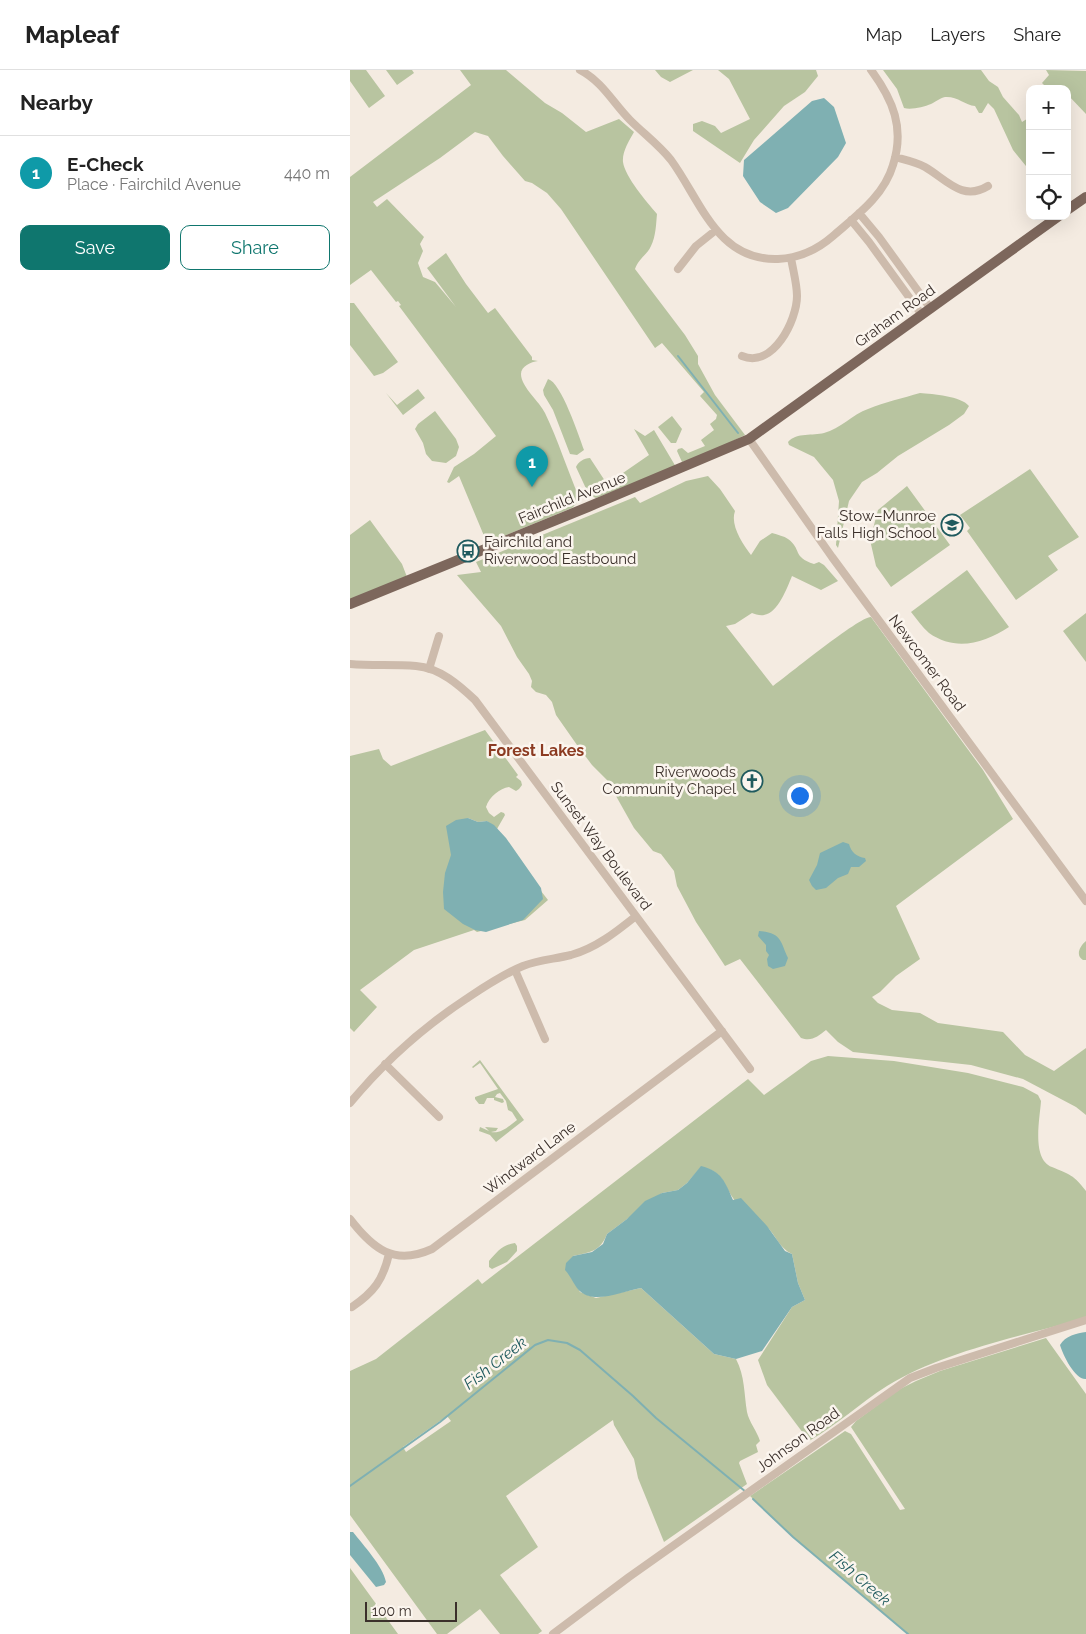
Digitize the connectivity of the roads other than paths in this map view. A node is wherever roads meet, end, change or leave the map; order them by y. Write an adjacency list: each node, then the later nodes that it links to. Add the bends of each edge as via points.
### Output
1 (580, 70): 10 (street, via 599,83 624,114 667,156)
2 (871, 70): 3 (street, via 888,94 894,110 898,138)
3 (895, 157): 4 (street, via 917,163 961,189 975,192); 7 (street, via 883,186)
4 (988, 186)
5 (1086, 197): 6 (main road)
6 (1071, 207)
7 (859, 213): 8 (street); 11 (street)
8 (851, 220): 12 (street); 13 (street, via 816,249)
9 (1053, 220): 17 (main road, Graham Road)
10 (716, 230): 13 (street, via 734,247 748,254 766,259); 14 (street, via 696,246)
11 (886, 247): 12 (street); 15 (street)
12 (877, 253): 16 (street)
13 (791, 258): 18 (street, via 797,296 787,332 765,354 755,358)
14 (678, 269)
15 (907, 277): 16 (street); 17 (street)
16 (899, 283): 17 (street)
17 (926, 312): 19 (main road, Graham Road)
18 (742, 356)
19 (748, 439): 20 (main road, Fairchild Avenue); 24 (street, Newcomer Road)
20 (350, 604)
21 (439, 636): 23 (street)
22 (350, 664): 23 (street, Sunset Way Boulevard)
23 (429, 669): 25 (street, Sunset Way Boulevard, via 456,683 475,700)
24 (1086, 901)
25 (636, 916): 26 (street, via 611,936 587,949); 27 (street, Sunset Way Boulevard)
26 (515, 970): 28 (street); 29 (street, via 442,1014)
27 (722, 1031): 30 (street, Sunset Way Boulevard); 34 (street, Windward Lane, via 437,1246 417,1255)
28 (545, 1039)
29 (385, 1064): 31 (street); 32 (street)
30 (750, 1069)
31 (350, 1103)
32 (438, 1117)
33 (350, 1219): 34 (street, Windward Lane, via 368,1242)
34 (389, 1254): 35 (street, via 377,1285)
35 (352, 1307)
36 (1086, 1320): 37 (street, Johnson Road, via 910,1378)
37 (553, 1634)

